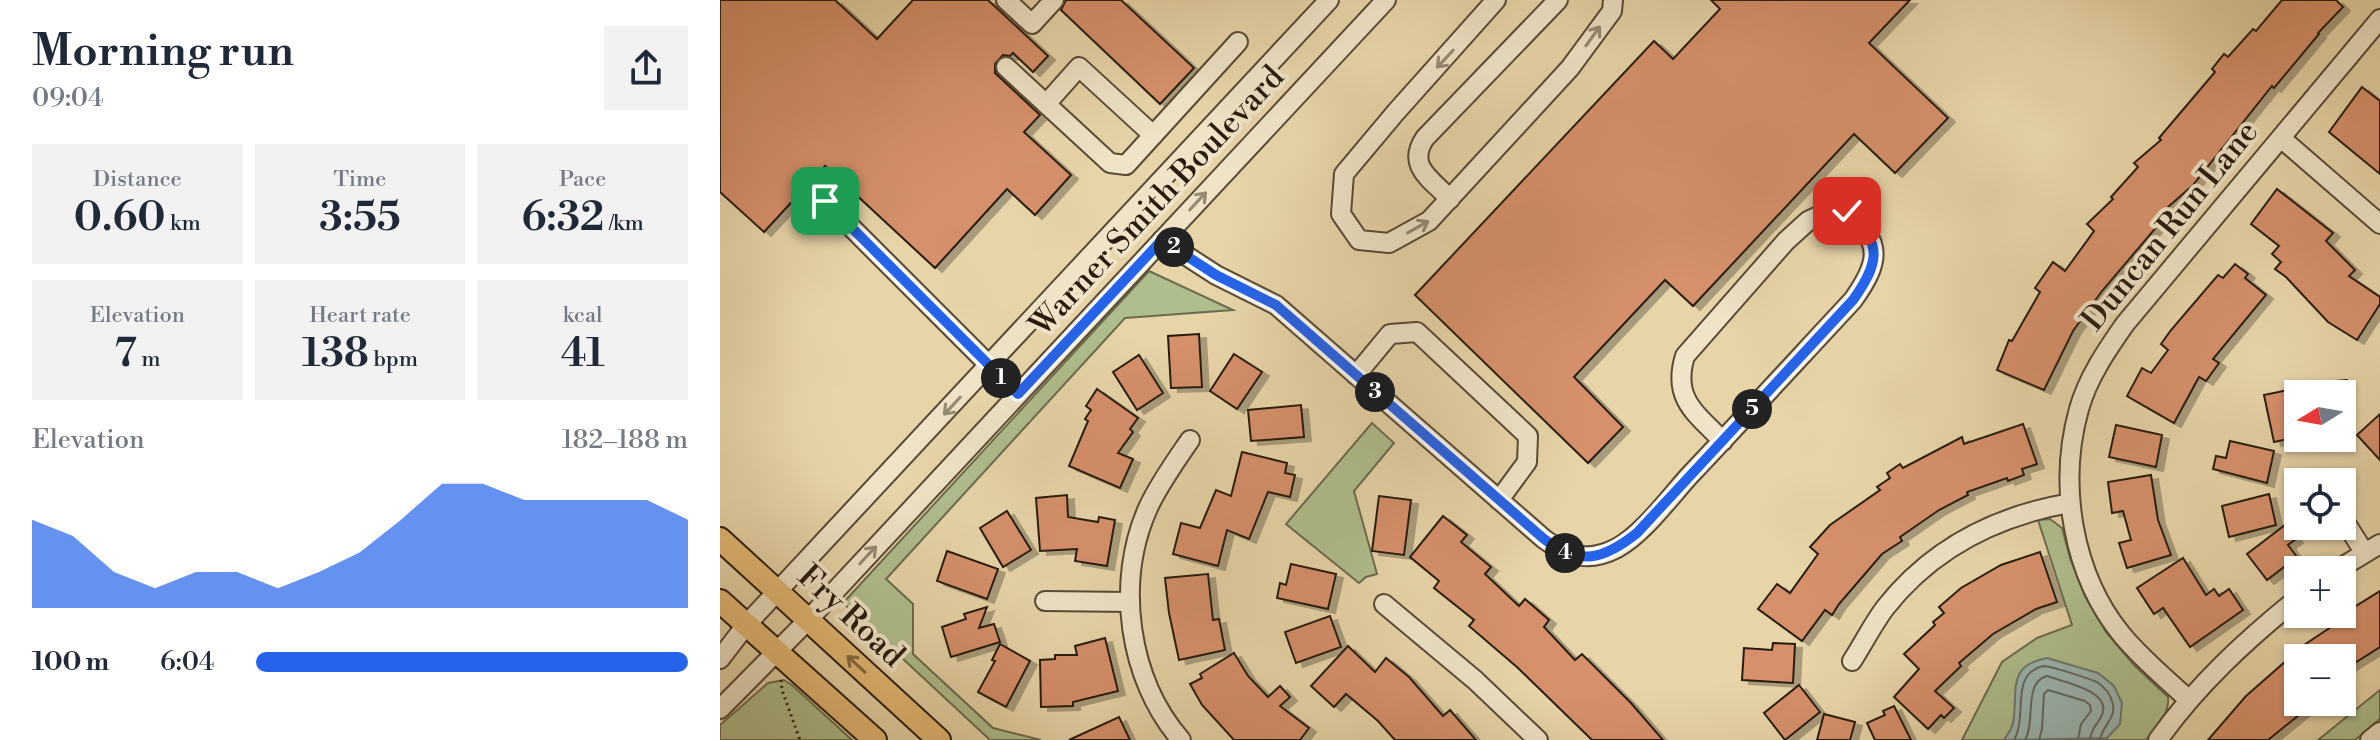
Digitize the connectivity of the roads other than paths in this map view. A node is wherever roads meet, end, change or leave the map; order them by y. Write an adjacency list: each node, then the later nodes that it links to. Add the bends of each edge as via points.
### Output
1 (1006, 0): 2 (street, via 1032,24)
2 (1054, 0)
3 (1329, 0): 18 (street, Warner Smith Boulevard)
4 (1386, 0): 17 (street, Warner Smith Boulevard, one-way to 4)
5 (1496, 0): 14 (street, one-way to 14, via 1344,174 1341,214 1359,240 1389,243 1429,221)
6 (1558, 0): 14 (street, via 1417,150 1419,167)
7 (1613, 0): 14 (street, one-way to 7, via 1570,68 1612,11)
8 (2380, 19): 13 (street, Duncan Run Lane)
9 (1238, 42): 12 (street)
10 (1006, 67): 11 (street)
11 (1046, 104): 12 (street, via 1118,166 1126,165); 12 (street, via 1079,67)
12 (1153, 135)
13 (2281, 138): 16 (street); 24 (street, Duncan Run Lane, via 2125,324 2098,364 2079,408)
14 (1450, 199)
15 (825, 201): 18 (street)
16 (2380, 224)
17 (1162, 240): 19 (street, via 1276,305); 20 (street, Warner Smith Boulevard)
18 (989, 366): 20 (street); 28 (street, Warner Smith Boulevard, one-way to 28)
19 (1356, 375): 23 (street); 23 (street, via 1390,334 1417,332 1528,436 1527,462)
20 (1018, 394): 34 (street, Warner Smith Boulevard, one-way to 20)
21 (1190, 440): 31 (street, via 1148,508 1137,541)
22 (1723, 441): 22 (street, via 1868,280 1875,260 1873,242 1847,211 1829,211 1808,221 1685,356 1681,389 1691,409); 23 (street, via 1637,533 1601,555 1579,558 1560,551)
23 (1499, 500)
24 (2070, 503): 38 (street, via 2033,509 1954,544 1884,609); 39 (street, Duncan Run Lane, via 2081,562 2108,615)
25 (2356, 531): 27 (street)
26 (720, 539): 28 (main road, Fry Road)
27 (2372, 548)
28 (778, 592): 34 (main road, Fry Road); 35 (street, Warner Smith Boulevard)
29 (720, 601): 35 (main road)
30 (1045, 601): 31 (street)
31 (1130, 602): 44 (street, via 1147,685)
32 (1384, 604): 45 (street)
33 (2284, 610): 39 (street)
34 (808, 620): 36 (street, Warner Smith Boulevard); 43 (main road, Fry Road, one-way to 34)
35 (746, 625): 36 (main road); 37 (street, Warner Smith Boulevard)
36 (775, 652): 40 (street, Warner Smith Boulevard); 42 (main road)
37 (720, 659)
38 (1852, 661)
39 (2188, 699): 46 (street)
40 (720, 709)
41 (2380, 732): 47 (street)
42 (875, 740)
43 (939, 740)
44 (1181, 740)
45 (1538, 740)
46 (2158, 740)
47 (2370, 740)

